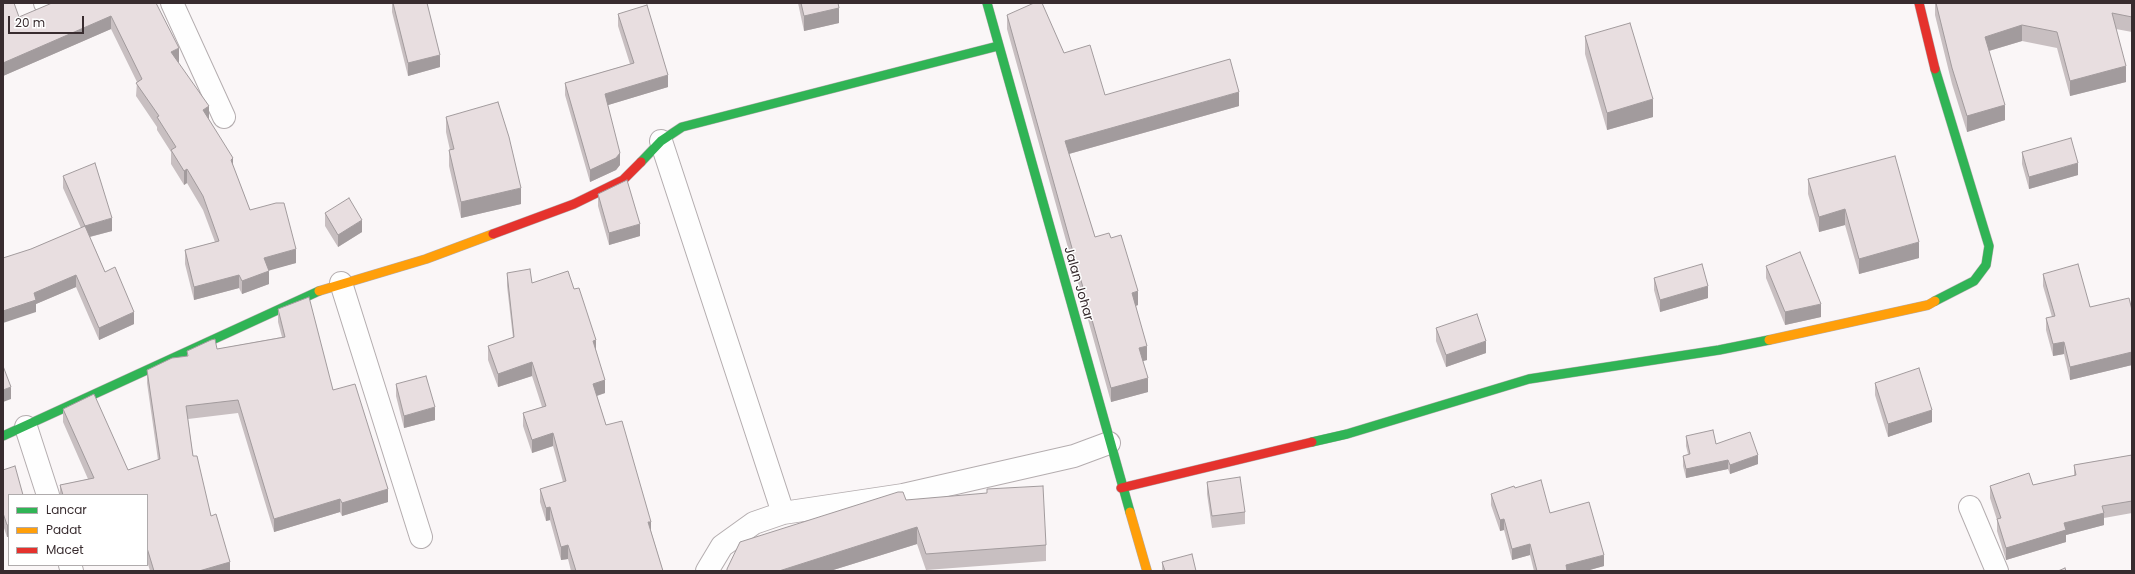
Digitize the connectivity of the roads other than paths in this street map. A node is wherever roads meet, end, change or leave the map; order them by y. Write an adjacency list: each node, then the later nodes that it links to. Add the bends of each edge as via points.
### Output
1 (45, 3): 2 (street)
2 (57, 3)
3 (172, 3): 7 (street)
4 (987, 3): 6 (street, Jalan Johar)
5 (1919, 3): 13 (street, via 1938,80 1989,246 1986,265 1974,282 1921,306 1802,334 1719,350 1529,379 1347,434)
6 (998, 46): 8 (street, via 692,124 675,131); 12 (street, Jalan Johar)
7 (224, 117)
8 (661, 142): 9 (street, via 623,180 574,204 426,259); 16 (street)
9 (341, 283): 10 (street, via 285,305); 17 (street)
10 (26, 427): 11 (street); 14 (street)
11 (3, 436)
12 (1109, 443): 13 (street, Jalan Johar); 16 (street, via 1074,456 903,496)
13 (1121, 488): 19 (street, Jalan Johar)
14 (48, 494)
15 (1970, 507): 20 (street)
16 (783, 513): 18 (street, via 754,523 722,546)
17 (421, 537)
18 (707, 571)
19 (1147, 571)
20 (1997, 571)

